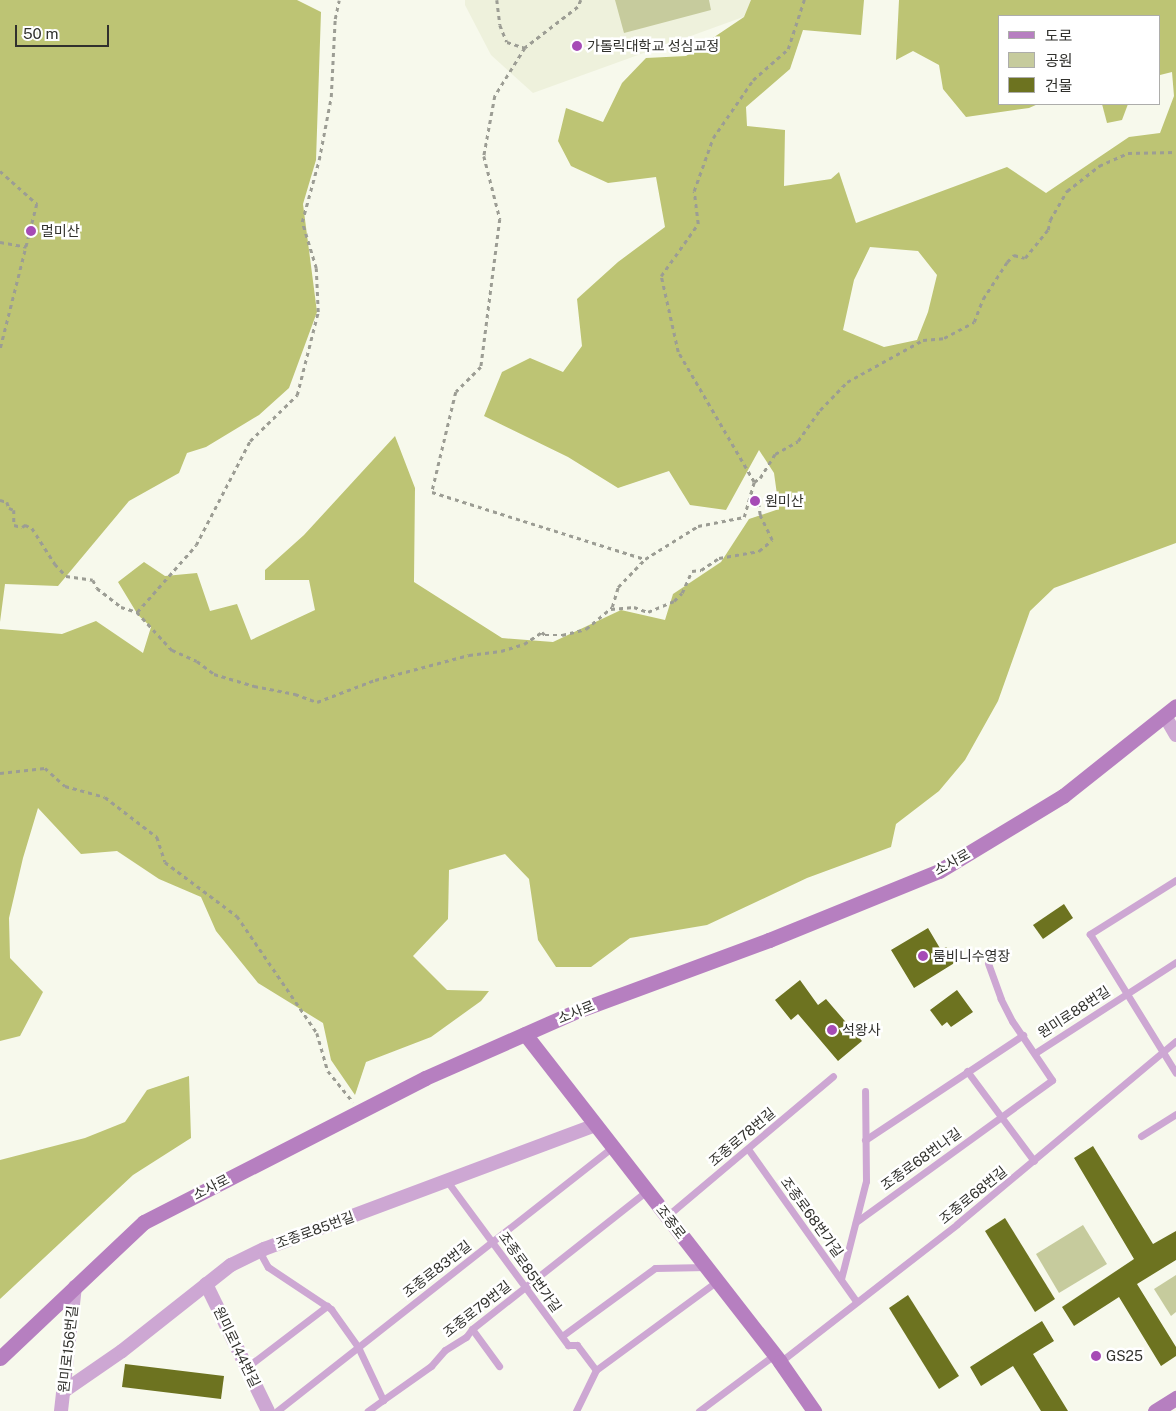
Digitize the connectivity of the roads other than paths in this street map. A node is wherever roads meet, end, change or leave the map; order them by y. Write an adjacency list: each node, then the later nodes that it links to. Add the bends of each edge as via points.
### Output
1 (1176, 706): 2 (street, 소사로)
2 (1165, 716): 3 (street); 8 (street, 소사로, via 1063,796 939,871)
3 (1176, 735)
4 (1176, 880): 7 (lane, 원미로88번길, via 1090,934)
5 (1176, 962): 7 (lane)
6 (988, 963): 9 (lane, 조종로68번나길, via 1001,999)
7 (1126, 993): 11 (lane, 원미로88번길); 12 (lane, 원미로88번길)
8 (525, 1034): 19 (street, 조종로); 35 (street, 소사로, via 424,1078 144,1222)
9 (1023, 1035): 12 (lane, 조종로68번나길); 13 (lane)
10 (1176, 1040): 11 (lane, 조종로68번길)
11 (1162, 1052): 14 (lane, 원미로88번길); 24 (lane, 조종로68번길)
12 (1035, 1053): 18 (lane, 조종로68번나길, via 1052,1080)
13 (967, 1071): 18 (lane); 21 (lane)
14 (1176, 1073)
15 (833, 1076): 23 (lane, 조종로78번길)
16 (865, 1091): 21 (lane)
17 (1176, 1114): 20 (lane)
18 (1001, 1117): 24 (lane); 28 (lane, 조종로68번나길)
19 (596, 1125): 22 (street, 조종로); 25 (street, 조종로85번길)
20 (1141, 1136)
21 (865, 1140): 28 (lane, via 866,1181)
22 (613, 1147): 26 (street, 조종로); 29 (lane, 조종로83번길)
23 (748, 1149): 27 (lane, 조종로78번길); 32 (lane, 조종로68번가길)
24 (1034, 1161): 37 (lane, 조종로68번길)
25 (447, 1180): 29 (lane, 조종로85번가길); 30 (street, 조종로85번길)
26 (647, 1191): 27 (street, 조종로); 36 (lane, 조종로79번길)
27 (667, 1216): 31 (street, 조종로)
28 (856, 1222): 32 (lane)
29 (492, 1242): 36 (lane, 조종로85번가길); 41 (lane, 조종로83번길)
30 (259, 1251): 34 (street, 조종로85번길, via 231,1265); 38 (lane, via 268,1267)
31 (706, 1267): 33 (street, 조종로); 40 (lane, via 655,1268)
32 (841, 1278): 37 (lane, 조종로68번가길)
33 (717, 1281): 43 (street, 조종로); 46 (lane)
34 (206, 1284): 45 (street, 원미로144번길); 47 (street, 조종로85번길, via 122,1351)
35 (75, 1286): 42 (street, 소사로); 47 (street, 원미로156번길)
36 (525, 1287): 39 (lane, 조종로79번길); 40 (lane, 조종로85번가길)
37 (856, 1301): 43 (lane, 조종로68번길)
38 (327, 1306): 41 (lane); 45 (lane)
39 (472, 1329): 44 (lane); 49 (lane, 조종로79번길, via 431,1366)
40 (562, 1336): 46 (lane, 조종로85번가길, via 568,1345 577,1345)
41 (358, 1347): 49 (lane); 52 (lane, 조종로83번길)
42 (0, 1358)
43 (777, 1358): 55 (lane, 조종로68번길); 56 (street, 조종로)
44 (499, 1366)
45 (247, 1367): 51 (street, 원미로144번길)
46 (596, 1370): 54 (lane)
47 (64, 1391): 50 (street, 원미로156번길)
48 (1176, 1398): 57 (street)
49 (382, 1400): 53 (lane, 조종로79번길)
50 (61, 1411)
51 (268, 1411)
52 (277, 1411)
53 (368, 1411)
54 (576, 1411)
55 (699, 1411)
56 (814, 1411)
57 (1156, 1411)

